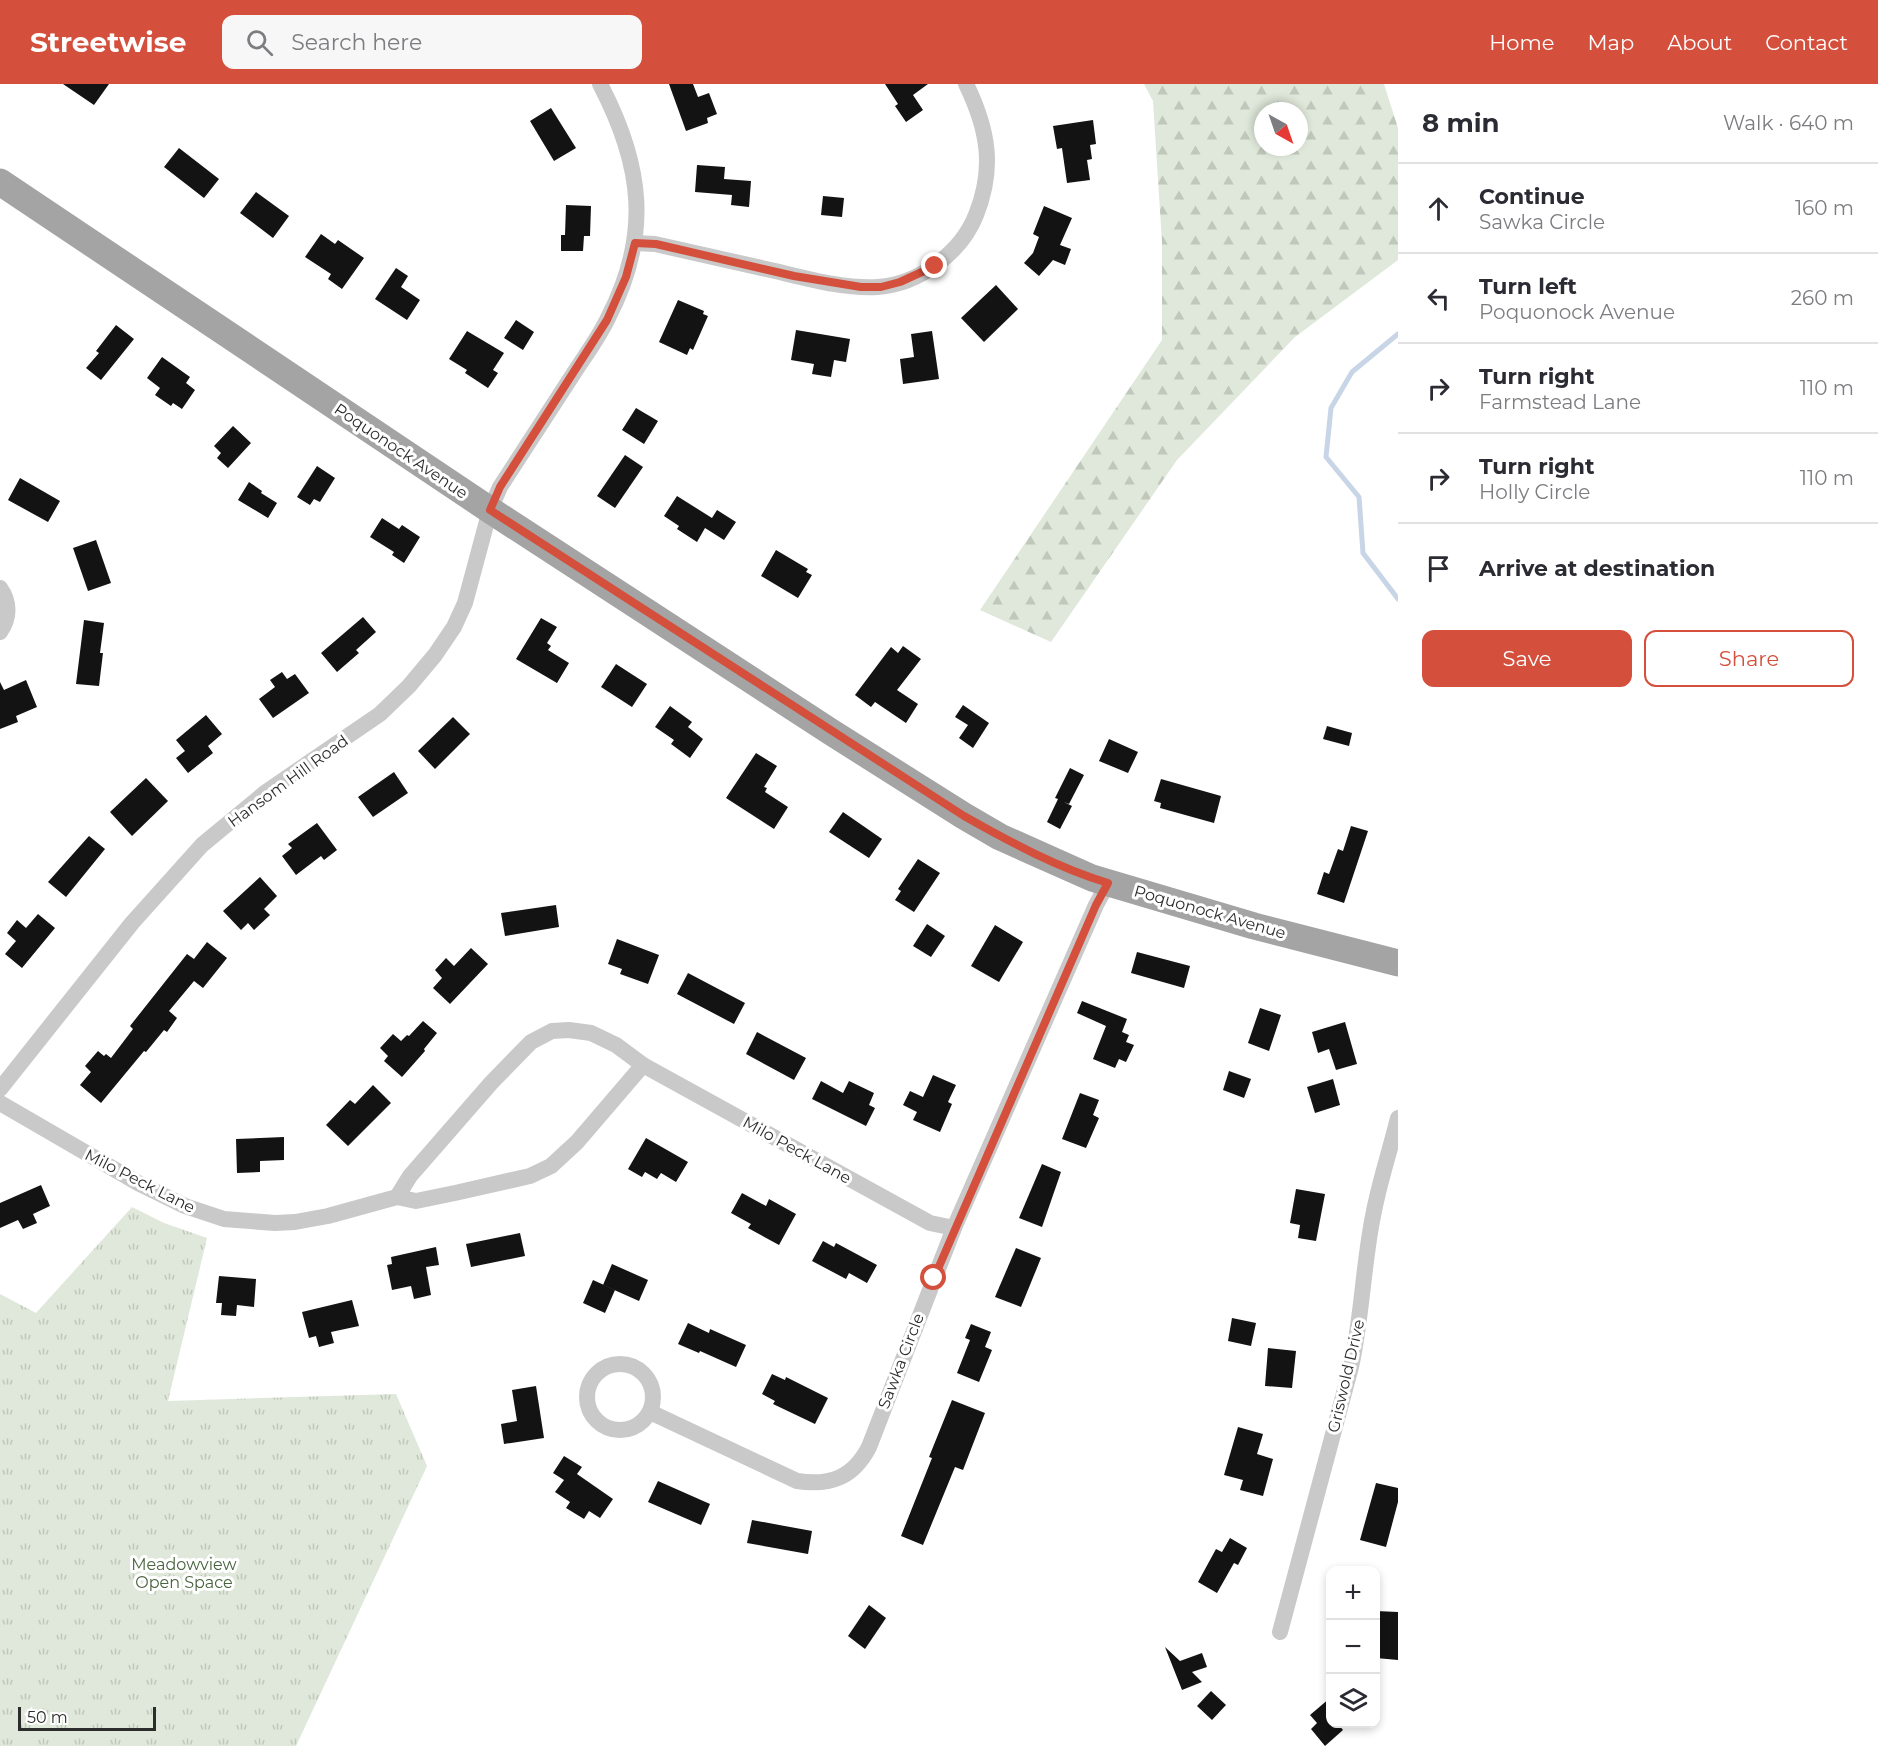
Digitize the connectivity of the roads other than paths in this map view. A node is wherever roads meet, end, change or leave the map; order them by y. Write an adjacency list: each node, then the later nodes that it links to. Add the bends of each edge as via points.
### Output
1 (600, 84): 4 (street, Hansom Hill Road, via 631,159 636,198)
2 (966, 84): 4 (street, via 987,139 986,186 973,224 962,239 935,266 919,275 881,287 850,286 656,244)
3 (0, 182): 5 (main road, Poquonock Avenue)
4 (635, 243): 5 (street, Hansom Hill Road, via 626,277 607,320 500,487)
5 (490, 510): 8 (main road, Poquonock Avenue, via 964,816 1000,837); 11 (street, Hansom Hill Road, via 465,603 454,627 409,686 380,714 266,792 202,845 132,922)
6 (0, 588): 7 (street, via 8,605)
7 (0, 632)
8 (1108, 883): 9 (main road, Poquonock Avenue); 15 (street, Sawka Circle)
9 (1398, 963)
10 (643, 1065): 14 (street, Milo Peck Lane, via 577,1142 551,1166 530,1176 416,1201); 14 (street, Milo Peck Lane, via 591,1033 552,1031 531,1042 410,1176); 15 (street, Milo Peck Lane, via 930,1223)
11 (0, 1089)
12 (0, 1103): 14 (street, Milo Peck Lane, via 138,1183 215,1217 296,1222)
13 (1398, 1118): 17 (street, Griswold Drive, via 1373,1215 1351,1367)
14 (397, 1197)
15 (954, 1228): 16 (street, Sawka Circle, via 869,1447 852,1470 828,1482 797,1481)
16 (650, 1412): 16 (street, via 652,1386 638,1369 616,1364 595,1374 589,1384 588,1407 601,1425 623,1431 644,1421)
17 (1280, 1632)

